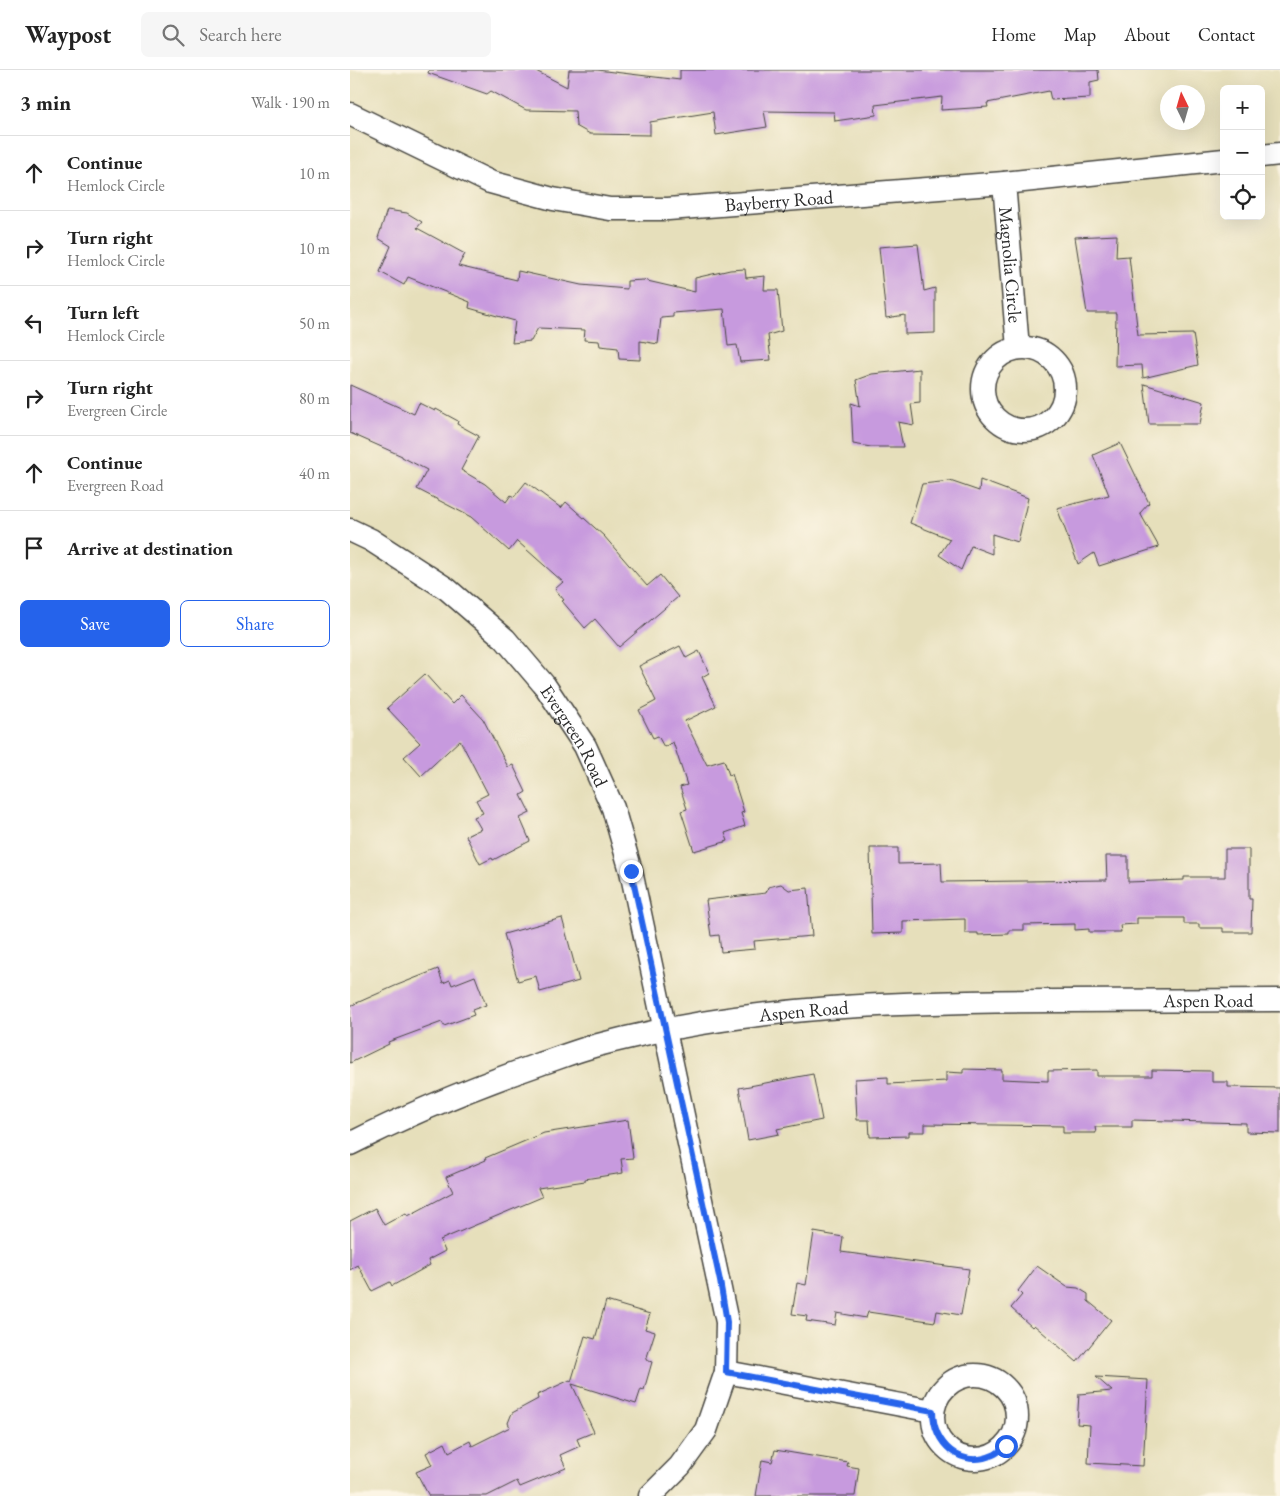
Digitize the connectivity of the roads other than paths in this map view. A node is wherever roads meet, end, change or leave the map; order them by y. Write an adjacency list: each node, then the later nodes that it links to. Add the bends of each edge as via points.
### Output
1 (350, 114): 5 (street, Bayberry Road, via 490,182 553,199 610,209 668,209)
2 (1280, 154): 3 (street)
3 (1265, 156)
4 (1220, 160): 5 (street, Bayberry Road)
5 (1004, 182): 6 (street, Magnolia Circle)
6 (1018, 348)
7 (350, 530): 9 (street, Evergreen Road, via 447,589 505,639 545,686 585,746 613,808 631,871)
8 (1280, 1000): 9 (street, Aspen Road, via 987,1001 850,1006 738,1018)
9 (665, 1030): 10 (street, Aspen Road, via 593,1046 501,1077 400,1119); 11 (street, Evergreen Road, via 727,1322)
10 (350, 1144)
11 (726, 1372): 12 (street); 13 (street, Evergreen Road, via 706,1430 680,1466)
12 (933, 1411)
13 (650, 1496)

